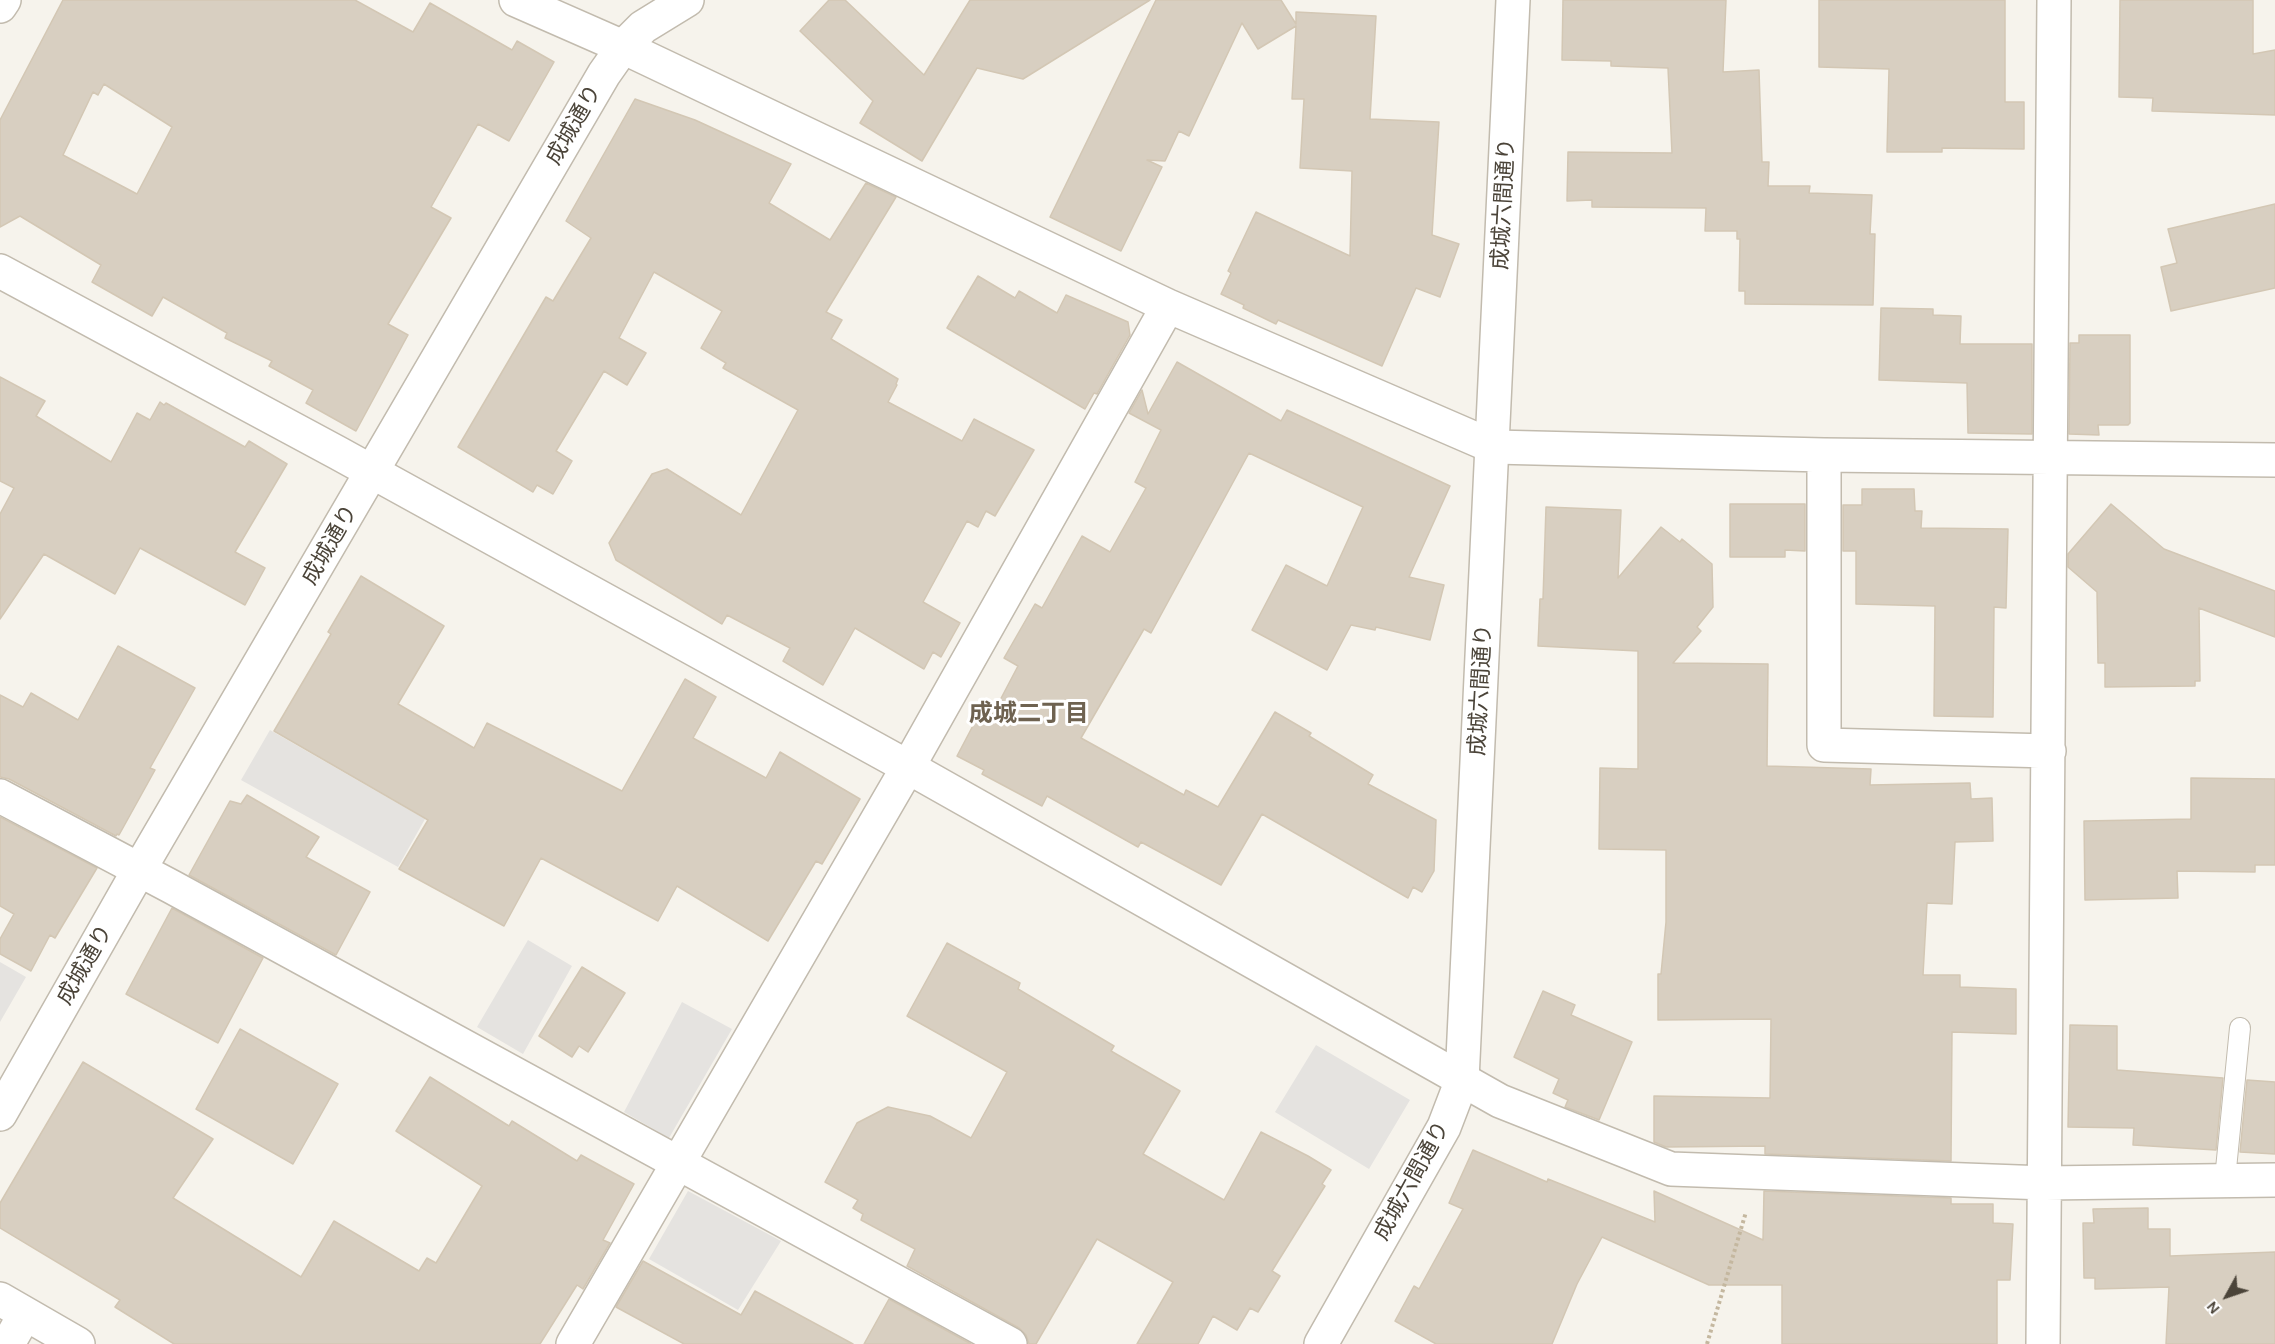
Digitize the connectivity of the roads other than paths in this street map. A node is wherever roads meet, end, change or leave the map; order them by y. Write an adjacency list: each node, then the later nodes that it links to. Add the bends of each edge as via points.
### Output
1 (4, 0): 6 (street)
2 (516, 0): 7 (street)
3 (687, 0): 7 (street, 成城通り, via 643,27)
4 (1514, 0): 10 (street, 成城六間通り)
5 (2054, 0): 12 (street)
6 (0, 6)
7 (623, 47): 9 (street); 14 (street, 成城通り)
8 (0, 271): 14 (street)
9 (1168, 306): 10 (street); 16 (street)
10 (1494, 447): 11 (street); 20 (street, 成城六間通り)
11 (1824, 455): 12 (street); 15 (street, via 1824,745)
12 (2050, 458): 13 (street); 15 (street)
13 (2275, 460)
14 (372, 472): 16 (street); 18 (street, 成城通り)
15 (2049, 751): 25 (street)
16 (908, 767): 20 (street); 22 (street)
17 (0, 796): 18 (street)
18 (139, 870): 21 (street, 成城通り); 22 (street)
19 (2240, 1028): 23 (lane)
20 (1462, 1080): 25 (street, via 1500,1101 1671,1169); 31 (street, 成城六間通り, via 1444,1127)
21 (0, 1114)
22 (677, 1163): 29 (street); 30 (street)
23 (2225, 1179): 24 (street); 25 (street)
24 (2275, 1180)
25 (2045, 1183): 32 (street)
26 (13, 1306): 27 (street); 28 (street)
27 (8, 1344)
28 (78, 1344)
29 (573, 1344)
30 (1010, 1344)
31 (1321, 1344)
32 (2043, 1344)

